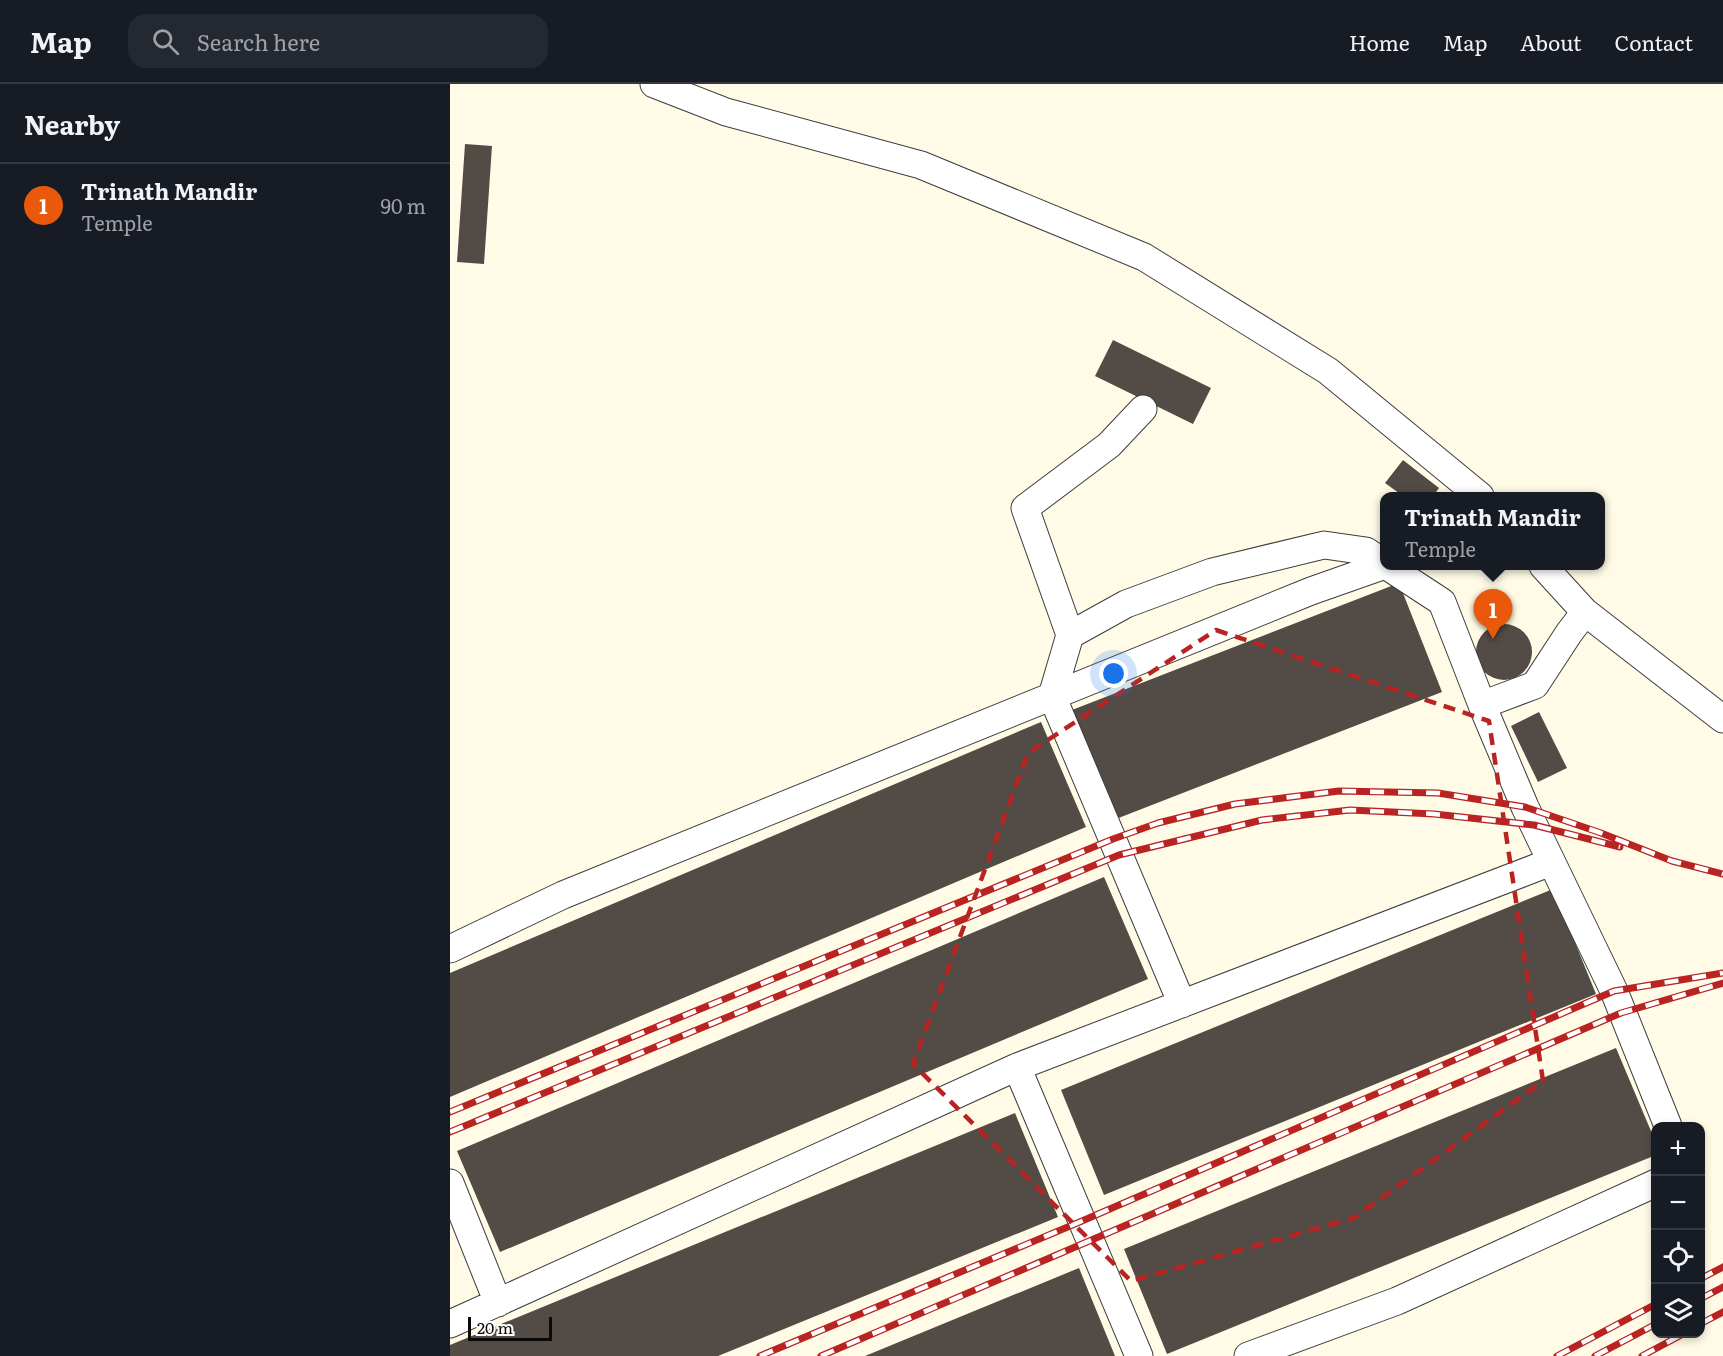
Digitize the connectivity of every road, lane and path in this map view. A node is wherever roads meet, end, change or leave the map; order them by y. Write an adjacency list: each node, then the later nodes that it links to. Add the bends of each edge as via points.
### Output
1 (654, 84): 3 (street, via 726,112 921,165 1144,257 1328,371)
2 (1143, 409): 9 (street, via 1109,445 1025,508)
3 (1475, 492)
4 (1380, 561): 9 (street, via 1366,552 1324,544 1212,572 1126,604)
5 (1380, 567): 10 (street)
6 (1394, 570): 11 (street, via 1442,602)
7 (1547, 570): 8 (street)
8 (1585, 612): 11 (street, via 1535,685); 12 (street)
9 (1070, 635): 10 (street)
10 (1052, 696): 14 (street, via 563,895); 15 (street)
11 (1482, 705): 13 (street)
12 (1723, 719)
13 (1551, 862): 15 (street); 17 (street, via 1614,991)
14 (450, 949)
15 (1182, 1004): 16 (street)
16 (1017, 1067): 20 (street); 22 (street)
17 (1666, 1122)
18 (450, 1183): 20 (street)
19 (1651, 1185): 23 (street, via 1397,1300)
20 (498, 1303): 21 (street)
21 (450, 1324)
22 (1139, 1356)
23 (1248, 1356)

